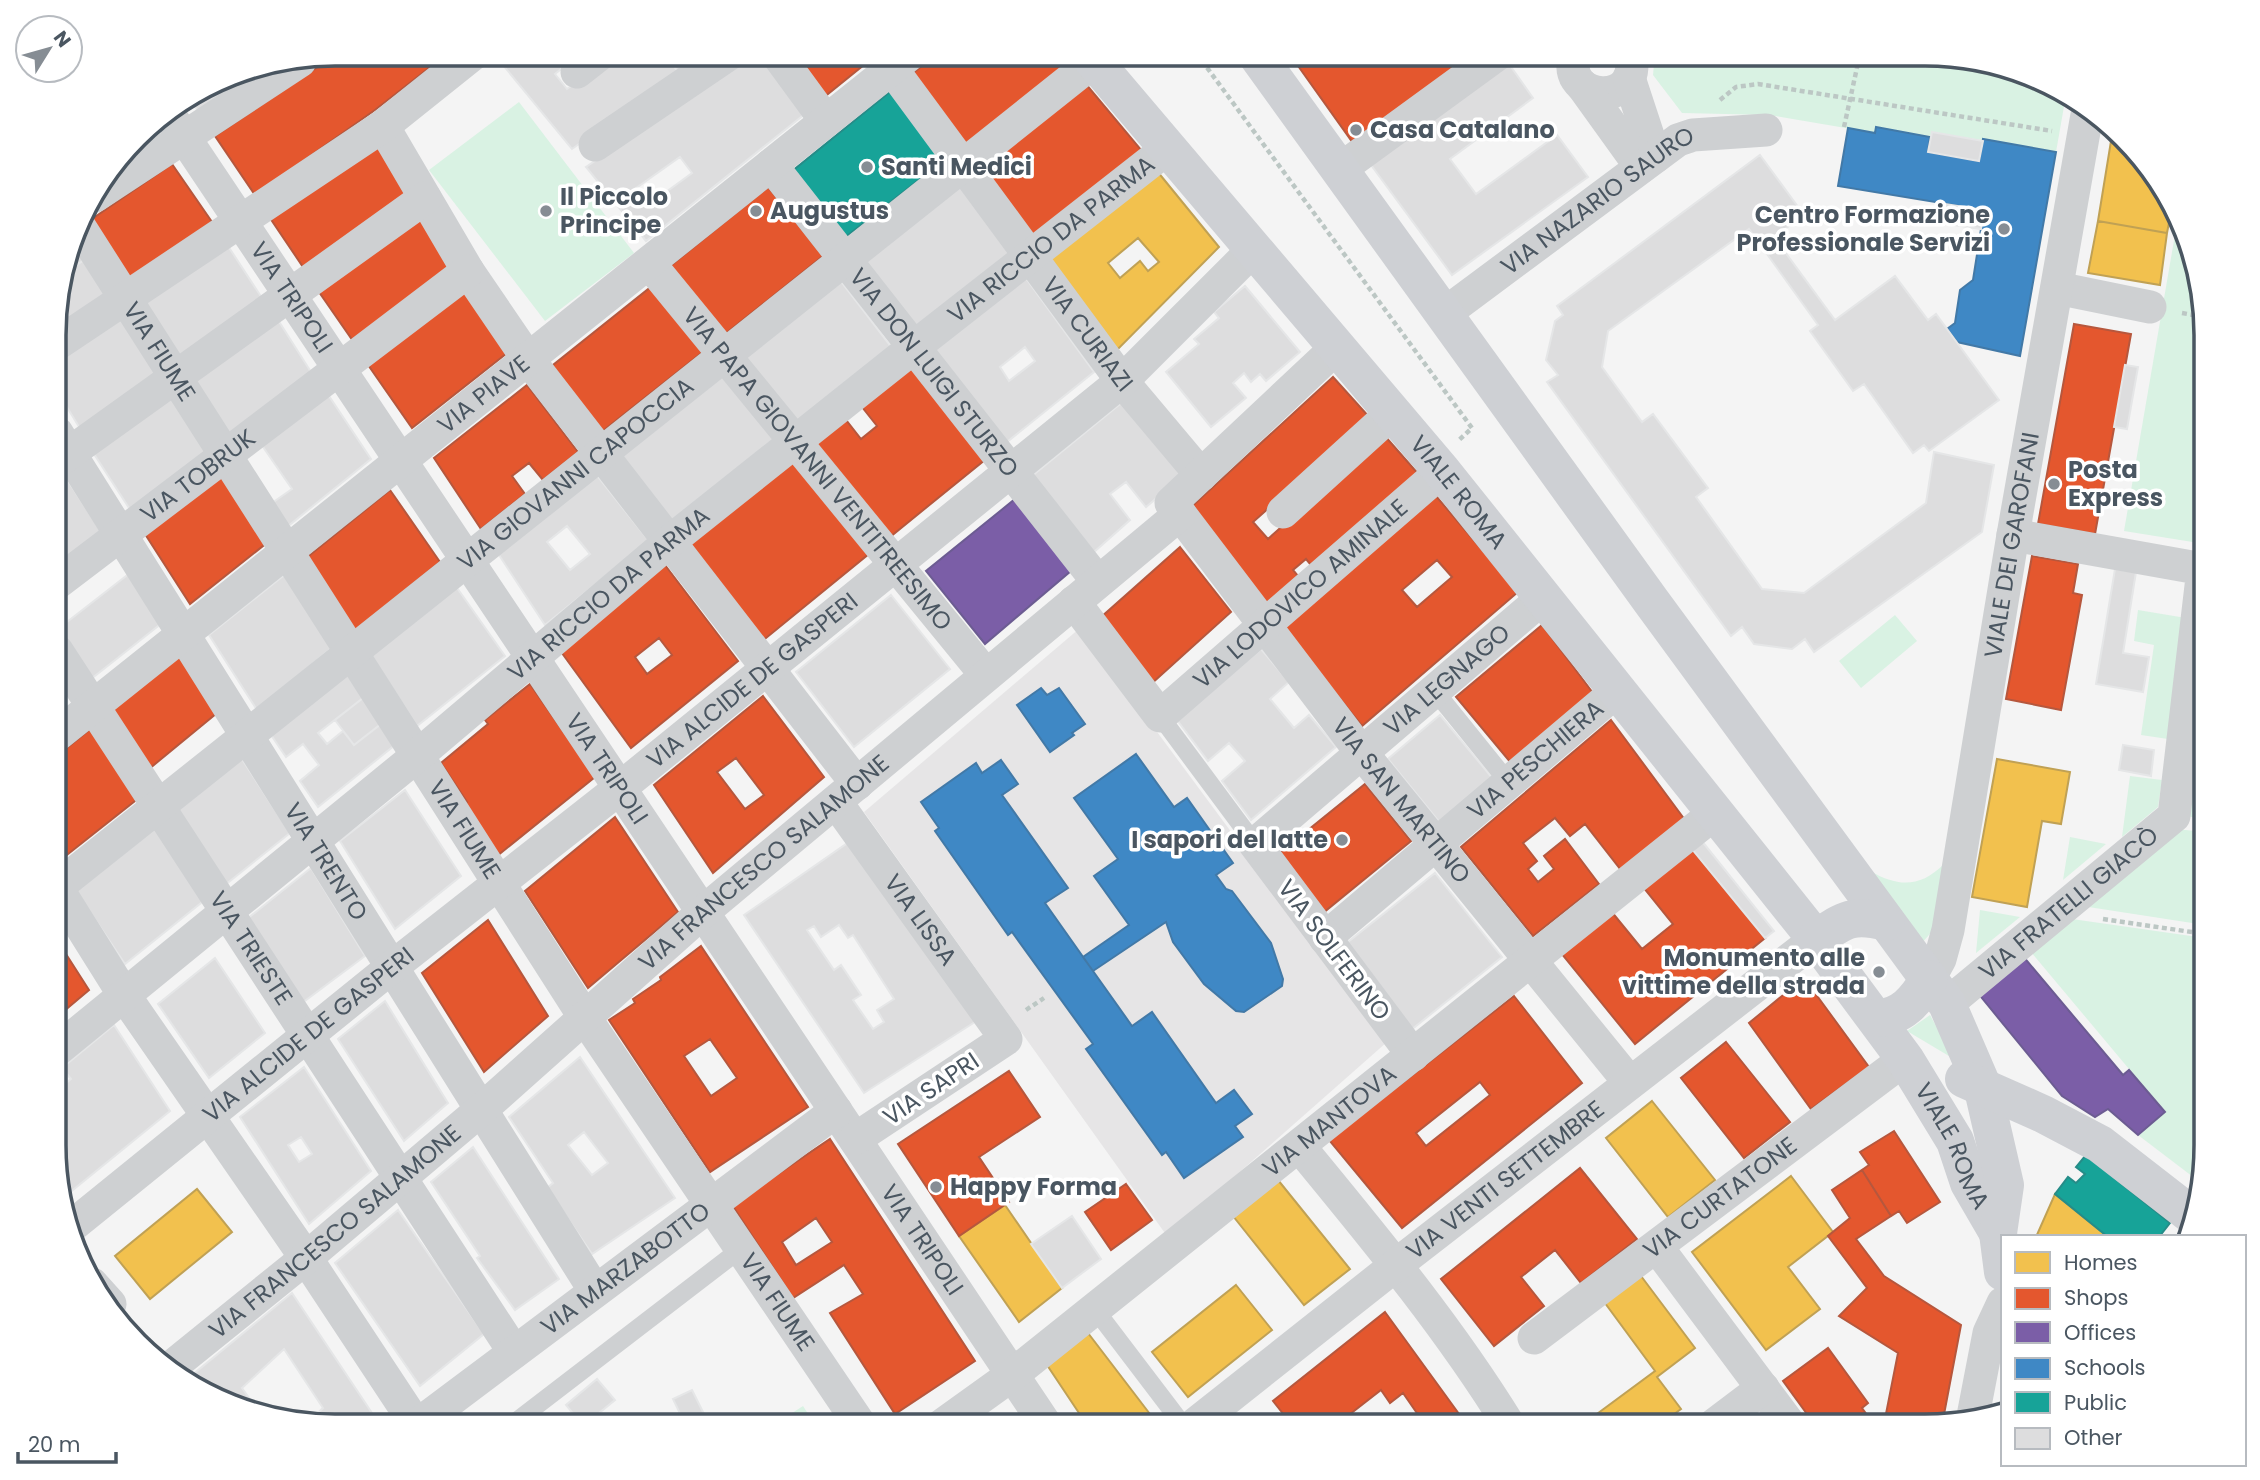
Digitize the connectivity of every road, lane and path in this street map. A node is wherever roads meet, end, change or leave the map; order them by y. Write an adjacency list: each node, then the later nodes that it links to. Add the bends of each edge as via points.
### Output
1 (458, 66): 20 (street)
2 (711, 66): 24 (street)
3 (786, 66): 17 (street)
4 (886, 66): 17 (street, VIA PIAVE)
5 (899, 66): 28 (street, VIA CURIAZI)
6 (1082, 66): 28 (street, VIA GIOVANNI CAPOCCIA)
7 (1098, 66): 25 (street, VIALE ROMA)
8 (1206, 66): 58 (path, via 1472,428 1455,443)
9 (1274, 66): 29 (street, VIALE ROMA)
10 (1482, 66): 29 (street)
11 (1630, 66): 14 (street, via 1623,86 1607,94 1598,93)
12 (1632, 66): 26 (street)
13 (1857, 66): 21 (path)
14 (1573, 68): 26 (street)
15 (275, 74): 19 (street)
16 (1718, 104): 23 (path, via 1736,87 1758,83)
17 (826, 121): 27 (street, VIA PIAVE)
18 (2086, 121): 39 (street, VIALE DEI GAROFANI)
19 (176, 125): 30 (street); 32 (street, VIA TRIPOLI)
20 (383, 125): 31 (street, VIA LISSA); 32 (street)
21 (1844, 127)
22 (1766, 130): 26 (street, VIA NAZARIO SAURO, via 1693,135)
23 (2060, 132)
24 (595, 145)
25 (1168, 148): 34 (street, VIALE ROMA); 35 (street, VIA RICCIO DA PARMA)
26 (1648, 162): 43 (street, VIA NAZARIO SAURO)
27 (771, 165): 36 (street, VIA DON LUIGI STURZO); 37 (street, VIA PIAVE)
28 (963, 166): 35 (street, VIA CURIAZI); 36 (street, VIA GIOVANNI CAPOCCIA)
29 (1339, 170): 43 (street, VIALE ROMA)
30 (121, 173)
31 (425, 198): 38 (street, VIA LISSA); 40 (street)
32 (241, 221): 40 (street, VIA TRIPOLI); 41 (street)
33 (86, 237): 41 (street, VIA FIUME)
34 (1253, 250): 46 (street, VIALE ROMA); 51 (street, VIA ALCIDE DE GASPERI)
35 (1029, 255): 45 (street, VIA RICCIO DA PARMA); 51 (street, VIA CURIAZI)
36 (845, 259): 45 (street, VIA DON LUIGI STURZO); 47 (street, VIA GIOVANNI CAPOCCIA)
37 (649, 263): 47 (street, VIA PAPA GIOVANNI VENTITREESIMO); 48 (street, VIA PIAVE)
38 (468, 271): 48 (street, VIA LISSA); 49 (street, VIA TOBRUK)
39 (2057, 288): 42 (street); 65 (street, VIALE DEI GAROFANI)
40 (290, 296): 49 (street, VIA TRIPOLI); 50 (street)
41 (124, 298): 44 (street); 50 (street, VIA FIUME)
42 (2150, 307)
43 (1444, 314): 104 (street, VIALE ROMA)
44 (66, 338)
45 (914, 347): 53 (street, VIA RICCIO DA PARMA); 60 (street, VIA DON LUIGI STURZO)
46 (1336, 348): 52 (street, VIALE ROMA); 61 (street)
47 (725, 355): 53 (street, VIA PAPA GIOVANNI VENTITREESIMO); 55 (street, VIA GIOVANNI CAPOCCIA)
48 (528, 359): 55 (street, VIA LISSA); 59 (street, VIA PIAVE)
49 (339, 368): 56 (street, VIA TOBRUK); 59 (street, VIA TRIPOLI)
50 (175, 377): 54 (street); 56 (street, VIA FIUME)
51 (1122, 381): 60 (street, VIA ALCIDE DE GASPERI); 61 (street, VIA CURIAZI)
52 (1392, 413): 58 (street, VIALE ROMA); 62 (street)
53 (796, 442): 66 (street, VIA RICCIO DA PARMA); 69 (street, VIA PAPA GIOVANNI VENTITREESIMO)
54 (66, 446)
55 (601, 453): 66 (street, VIA LISSA); 68 (street, VIA GIOVANNI CAPOCCIA)
56 (225, 455): 64 (street, VIA TOBRUK); 67 (street, VIA FIUME)
57 (66, 456): 64 (street, VIA TRENTO)
58 (1448, 459): 73 (street, VIALE ROMA); 74 (street, VIA LODOVICO AMINALE)
59 (401, 460): 67 (street, VIA PIAVE); 68 (street, VIA TRIPOLI)
60 (1011, 471): 69 (street, VIA ALCIDE DE GASPERI); 72 (street, VIA DON LUIGI STURZO)
61 (1201, 475): 63 (street, via 1171,503)
62 (1283, 512)
63 (1180, 514): 72 (street, VIA FRANCESCO SALAMONE); 74 (street, VIA SAN MARTINO)
64 (120, 534): 71 (street, VIA TOBRUK); 75 (street, VIA TRENTO)
65 (2013, 535): 70 (street, VIA FRATELLI GIACÒ); 110 (street, VIALE DEI GAROFANI)
66 (669, 542): 78 (street, VIA RICCIO DA PARMA); 80 (street, VIA LISSA)
67 (287, 552): 75 (street, VIA PIAVE); 77 (street, VIA FIUME)
68 (467, 559): 77 (street, VIA GIOVANNI CAPOCCIA); 78 (street, VIA TRIPOLI)
69 (896, 564): 80 (street, VIA ALCIDE DE GASPERI); 81 (street, VIA PAPA GIOVANNI VENTITREESIMO)
70 (2194, 567)
71 (66, 576)
72 (1086, 592): 81 (street, VIA FRANCESCO SALAMONE); 85 (street, VIA DON LUIGI STURZO)
73 (1544, 597): 82 (street, VIA LEGNAGO); 83 (street, VIALE ROMA)
74 (1265, 626): 85 (street, VIA LODOVICO AMINALE); 88 (street, VIA SAN MARTINO)
75 (183, 634): 84 (street, VIA PIAVE); 87 (street, VIA TRENTO)
76 (2194, 646): 103 (street, VIA FRATELLI GIACÒ, via 2174,816)
77 (351, 653): 87 (street, VIA GIOVANNI CAPOCCIA); 89 (street, VIA FIUME)
78 (532, 656): 89 (street, VIA RICCIO DA PARMA); 91 (street, VIA TRIPOLI)
79 (66, 665): 84 (street, VIA TRIESTE)
80 (767, 668): 91 (street, VIA ALCIDE DE GASPERI); 92 (street, VIA LISSA)
81 (986, 675): 92 (street, VIA FRANCESCO SALAMONE)
82 (1434, 690): 88 (street, VIA LEGNAGO); 90 (lane)
83 (1618, 690): 90 (street, VIA PESCHIERA); 94 (street, VIALE ROMA)
84 (93, 706): 86 (street, VIA PIAVE); 93 (street, VIA TRIESTE)
85 (1160, 716): 96 (lane)
86 (66, 728)
87 (246, 734): 93 (street, VIA GIOVANNI CAPOCCIA); 95 (street, VIA TRENTO)
88 (1362, 752): 96 (street, VIA LEGNAGO); 97 (street, VIA SAN MARTINO)
89 (417, 756): 95 (street, VIA RICCIO DA PARMA); 99 (street, VIA FIUME)
90 (1509, 783): 97 (street, VIA PESCHIERA)
91 (620, 788): 99 (street, VIA ALCIDE DE GASPERI); 102 (street, VIA TRIPOLI)
92 (846, 793): 102 (street, VIA FRANCESCO SALAMONE); 115 (street, VIA LISSA)
93 (158, 806): 98 (street, VIA GIOVANNI CAPOCCIA); 101 (street, VIA TRIESTE)
94 (1715, 813): 107 (street, VIALE ROMA); 108 (street, VIA MANTOVA)
95 (312, 840): 101 (street, VIA RICCIO DA PARMA); 109 (street, VIA TRENTO)
96 (1255, 844): 106 (street, VIA SOLFERINO)
97 (1437, 845): 106 (street, VIA PESCHIERA); 108 (street, VIA SAN MARTINO)
98 (66, 881)
99 (498, 884): 109 (street, VIA ALCIDE DE GASPERI); 112 (street, VIA FIUME)
100 (66, 902): 111 (street)
101 (227, 911): 111 (street, VIA RICCIO DA PARMA); 114 (street, VIA TRIESTE)
102 (703, 912): 112 (street, VIA FRANCESCO SALAMONE); 122 (street, VIA TRIPOLI)
103 (2057, 913): 105 (path); 110 (street, VIA FRATELLI GIACÒ)
104 (1886, 922): 107 (street, via 1856,917); 110 (street, VIALE ROMA)
105 (2194, 932)
106 (1325, 938): 117 (street, VIA SOLFERINO)
107 (1816, 939): 113 (street, VIALE ROMA); 119 (street, VIA VENTI SETTEMBRE)
108 (1530, 961): 117 (street, VIA MANTOVA); 119 (street, VIA SAN MARTINO)
109 (392, 967): 114 (street, VIA ALCIDE DE GASPERI); 121 (street, VIA TRENTO)
110 (1938, 992): 113 (street, via 1917,998 1892,1017); 120 (street, VIALE ROMA)
111 (124, 995): 116 (street, VIA RICCIO DA PARMA); 123 (street)
112 (585, 1018): 121 (street, VIA FRANCESCO SALAMONE); 127 (street, VIA FIUME)
113 (1876, 1018): 118 (street, VIALE ROMA)
114 (308, 1038): 123 (street, VIA ALCIDE DE GASPERI); 126 (street, VIA TRIESTE)
115 (1006, 1039): 124 (street, VIA SAPRI)
116 (66, 1043)
117 (1413, 1055): 125 (street, VIA MANTOVA)
118 (1905, 1059): 120 (street, VIALE ROMA); 130 (street, VIALE ROMA, via 1955,1141 1969,1183); 131 (street, VIA CURTATONE)
119 (1630, 1083): 135 (street, VIA VENTI SETTEMBRE)
120 (1982, 1085): 128 (street, via 2100,1143); 130 (street, VIALE ROMA, via 2004,1185)
121 (482, 1110): 126 (street, VIA FRANCESCO SALAMONE); 136 (street, VIA TRENTO)
122 (836, 1111): 124 (street, VIA TRIPOLI); 127 (street, VIA MARZABOTTO)
123 (207, 1116): 129 (street, VIA ALCIDE DE GASPERI); 134 (street)
124 (855, 1139): 142 (street, VIA TRIPOLI)
125 (1298, 1146): 135 (street); 138 (street, VIA MANTOVA)
126 (401, 1178): 134 (street, VIA FRANCESCO SALAMONE); 140 (street, VIA TRIESTE)
127 (710, 1203): 132 (street, VIA FIUME); 136 (street, VIA MARZABOTTO)
128 (2185, 1210)
129 (78, 1221)
130 (1998, 1233): 133 (street, VIALE ROMA)
131 (1657, 1247): 139 (street, VIA CURTATONE); 143 (street)
132 (742, 1248): 147 (lane); 148 (street, VIA FIUME)
133 (2001, 1256)
134 (306, 1258): 141 (street, VIA FRANCESCO SALAMONE); 145 (street)
135 (1396, 1265): 152 (street, VIA VENTI SETTEMBRE); 153 (street)
136 (595, 1291): 140 (street, VIA MARZABOTTO)
137 (2001, 1307): 144 (street, via 1989,1333)
138 (1094, 1308): 142 (street, VIA MANTOVA); 151 (lane)
139 (1534, 1338)
140 (514, 1352): 146 (street, VIA MARZABOTTO)
141 (178, 1362)
142 (1012, 1375): 149 (street, VIA MANTOVA); 150 (street, VIA TRIPOLI)
143 (1763, 1388): 154 (street); 155 (street)
144 (1974, 1408)
145 (408, 1414)
146 (432, 1414)
147 (526, 1414)
148 (853, 1414)
149 (958, 1414)
150 (1038, 1414)
151 (1175, 1414)
152 (1208, 1414)
153 (1502, 1414)
154 (1729, 1414)
155 (1782, 1414)

